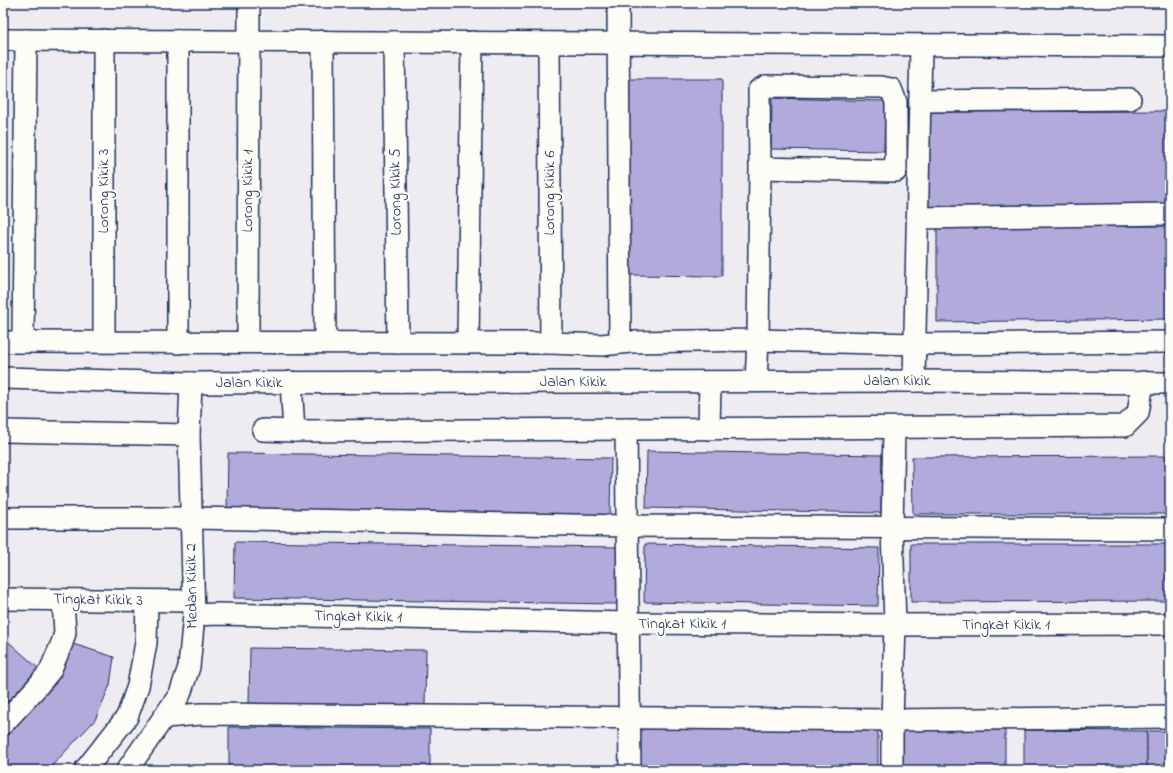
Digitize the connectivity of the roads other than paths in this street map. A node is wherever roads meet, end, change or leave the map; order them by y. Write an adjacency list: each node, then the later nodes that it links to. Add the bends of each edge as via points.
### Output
1 (249, 3): 7 (street, Lorong Kikik 1)
2 (618, 3): 12 (street)
3 (3, 40): 4 (street)
4 (26, 40): 5 (street); 23 (street)
5 (104, 40): 6 (street); 21 (street, Lorong Kikik 3)
6 (178, 41): 7 (street); 26 (street)
7 (248, 41): 8 (street); 22 (street, Lorong Kikik 1)
8 (323, 41): 9 (street); 24 (street)
9 (394, 42): 10 (street); 27 (street, Lorong Kikik 5)
10 (472, 42): 11 (street); 28 (street)
11 (549, 43): 12 (street); 29 (street, Lorong Kikik 6)
12 (618, 43): 13 (street); 30 (street)
13 (921, 45): 14 (street); 16 (street)
14 (1170, 46)
15 (1130, 99): 16 (street)
16 (920, 101): 19 (street)
17 (760, 168): 17 (street, via 759,90 766,86 891,89 896,102 896,171); 20 (street)
18 (1170, 214): 19 (street)
19 (918, 218): 31 (street)
20 (758, 340): 30 (street); 31 (street); 33 (street)
21 (104, 341): 23 (street); 26 (street)
22 (248, 341): 24 (street); 26 (street)
23 (13, 342)
24 (325, 342): 27 (street)
25 (1170, 342): 31 (street)
26 (178, 343)
27 (398, 343): 28 (street)
28 (468, 343): 29 (street)
29 (551, 343): 30 (street)
30 (620, 343)
31 (915, 344): 34 (street)
32 (3, 378): 38 (street, Jalan Kikik)
33 (756, 381): 34 (street, Jalan Kikik); 36 (street, Jalan Kikik)
34 (914, 381): 37 (street, Jalan Kikik)
35 (291, 382): 36 (street, Jalan Kikik); 38 (street, Jalan Kikik); 45 (street)
36 (710, 382): 41 (street)
37 (1143, 382): 39 (street, Jalan Kikik); 40 (street, via 1138,413 1125,426)
38 (191, 383): 46 (street, Medan Kikik 2)
39 (1170, 383)
40 (894, 428): 41 (street); 50 (street)
41 (709, 429): 43 (street)
42 (263, 430): 45 (street)
43 (626, 430): 45 (street); 49 (street)
44 (3, 431): 46 (street)
45 (294, 431)
46 (189, 435): 48 (street, Medan Kikik 2)
47 (3, 518): 48 (street)
48 (191, 518): 49 (street); 55 (street, Medan Kikik 2)
49 (628, 526): 50 (street); 56 (street)
50 (892, 528): 51 (street); 58 (street)
51 (1170, 529)
52 (3, 599): 53 (street, Tingkat Kikik 3)
53 (63, 600): 54 (street, Tingkat Kikik 3); 63 (street, via 65,633 50,670)
54 (147, 601): 55 (street, Tingkat Kikik 3); 64 (street, via 146,643 138,686 127,717)
55 (193, 608): 56 (street, Tingkat Kikik 1); 59 (street, Medan Kikik 2, via 189,667 180,694)
56 (629, 624): 58 (street, Tingkat Kikik 1); 61 (street)
57 (1170, 624): 58 (street, Tingkat Kikik 1)
58 (894, 625): 62 (street)
59 (165, 717): 61 (street, via 209,714); 65 (street, Medan Kikik 2)
60 (1170, 717): 62 (street)
61 (629, 718): 62 (street); 66 (street)
62 (892, 720): 67 (street)
63 (3, 724)
64 (85, 770)
65 (127, 770)
66 (630, 770)
67 (892, 770)

